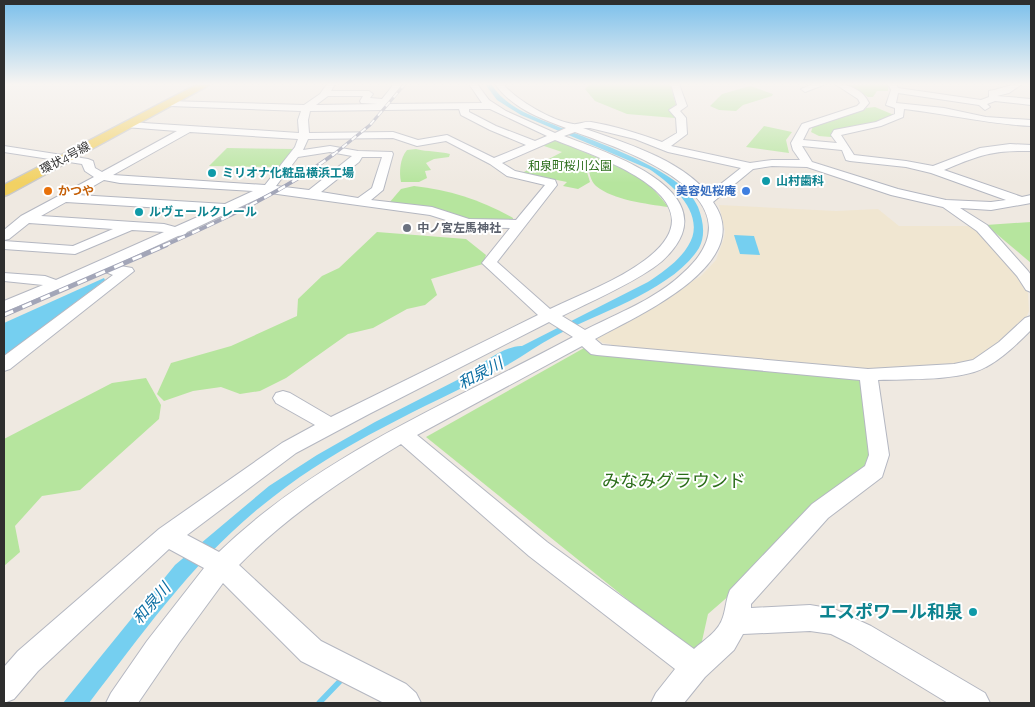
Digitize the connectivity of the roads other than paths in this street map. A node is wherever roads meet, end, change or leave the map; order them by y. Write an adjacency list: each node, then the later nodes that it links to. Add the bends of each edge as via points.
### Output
1 (143, 117): 13 (main road, 環状4号線)
2 (304, 117): 17 (street)
3 (472, 117): 19 (street)
4 (514, 117): 16 (street)
5 (548, 117): 14 (street)
6 (680, 117): 20 (street, via 682,134)
7 (828, 117): 18 (street, via 805,126)
8 (897, 117): 21 (street, via 880,125 838,132 836,135)
9 (976, 117): 11 (street)
10 (996, 117): 11 (street)
11 (1002, 122): 12 (street)
12 (1031, 123)
13 (128, 125): 15 (street); 26 (main road, 環状4号線)
14 (572, 128): 16 (street); 20 (street, via 590,125 639,137); 37 (street, via 669,167 694,186)
15 (188, 129): 17 (street); 31 (street)
16 (558, 135): 19 (street); 52 (street, via 639,172 655,183 677,210 678,229 666,251 651,264)
17 (304, 136): 24 (street); 27 (street, via 393,135 417,143 447,138)
18 (796, 143): 21 (street); 28 (street)
19 (535, 145): 27 (street)
20 (662, 147): 29 (street)
21 (846, 148): 30 (street, via 850,158)
22 (1031, 148): 30 (street, via 980,151)
23 (4, 149): 26 (street)
24 (296, 154): 25 (street, via 330,149); 32 (street)
25 (358, 154): 34 (street, via 355,160); 38 (street, via 388,154 377,190)
26 (65, 158): 31 (street, via 87,162 90,170); 33 (main road, 環状4号線)
27 (494, 162): 42 (street, via 511,174 551,182)
28 (808, 164): 29 (street); 39 (street, via 895,192)
29 (750, 166): 37 (street)
30 (934, 170): 36 (street)
31 (101, 176): 32 (street, via 126,181); 35 (street)
32 (268, 189): 34 (street); 40 (street)
33 (4, 191)
34 (312, 194): 38 (street)
35 (63, 198): 40 (street); 41 (street)
36 (1027, 200): 39 (street, via 991,206)
37 (707, 201): 54 (street, via 714,219 715,234 708,254 696,270 678,285)
38 (360, 202): 42 (street, via 432,211 468,223)
39 (946, 204): 50 (street, via 982,228)
40 (229, 208): 44 (street)
41 (26, 219): 43 (street); 45 (street)
42 (521, 224): 52 (street, via 489,263 539,309)
43 (130, 226): 44 (street); 46 (street, via 75,250)
44 (180, 232): 47 (street)
45 (4, 236)
46 (4, 245)
47 (104, 266): 49 (street); 55 (street, via 127,271)
48 (4, 277): 49 (street, via 45,280)
49 (55, 285): 51 (street)
50 (1031, 287)
51 (4, 307)
52 (553, 317): 54 (street); 58 (street)
53 (1031, 320): 56 (street, via 1005,346 979,364 954,370)
54 (581, 336): 56 (street, via 597,350); 59 (street)
55 (4, 365)
56 (868, 375): 62 (street, via 879,455 874,471 820,511 739,599)
57 (283, 398): 58 (street)
58 (330, 426): 60 (street, via 290,448 211,504)
59 (402, 434): 61 (street, via 290,507); 63 (street, via 538,549)
60 (175, 540): 61 (street); 64 (street)
61 (220, 564): 65 (street, via 156,650); 66 (street, via 311,651 396,694)
62 (736, 622): 63 (street, via 724,641); 68 (street, via 810,618 834,622)
63 (695, 667): 67 (street)
64 (7, 679)
65 (122, 703)
66 (406, 703)
67 (666, 703)
68 (975, 703)

